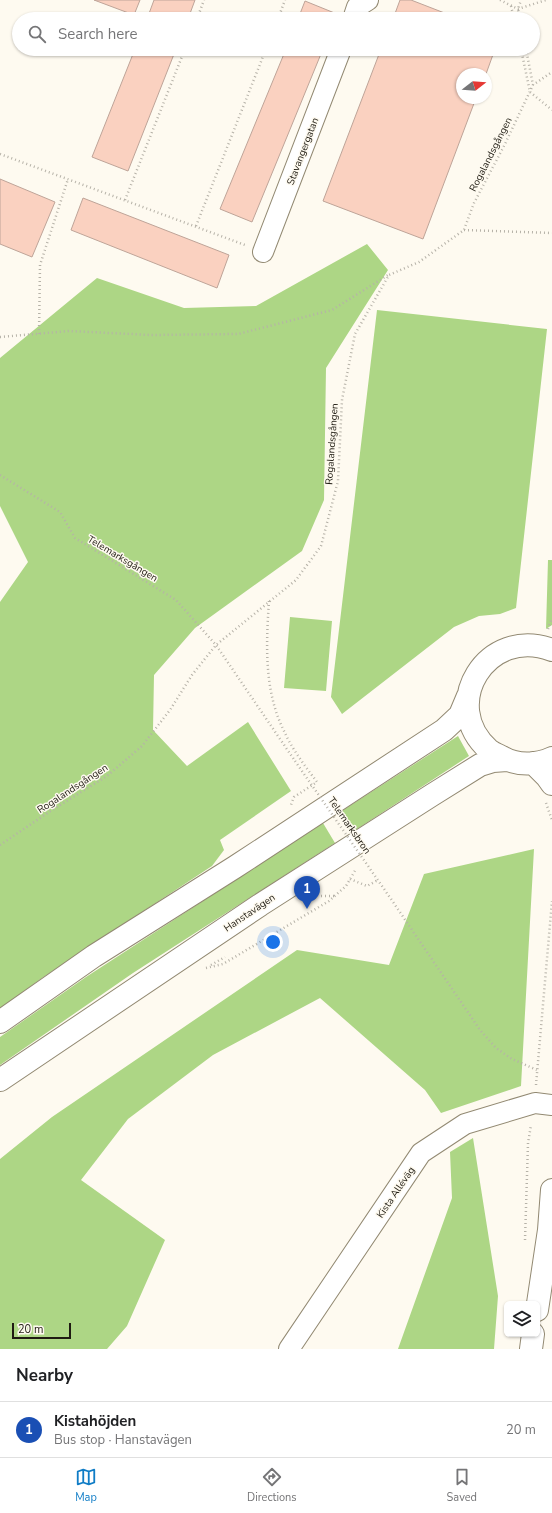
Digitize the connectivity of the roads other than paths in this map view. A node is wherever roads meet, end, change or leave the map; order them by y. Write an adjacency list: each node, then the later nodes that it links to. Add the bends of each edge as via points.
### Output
1 (368, 0): 2 (street, via 357,7)
2 (355, 12)
3 (338, 56): 4 (street, Stavangergatan)
4 (263, 252)
5 (552, 650): 6 (main road, via 542,646 522,645 503,650 486,661 474,677)
6 (468, 696): 7 (main road, via 469,716 476,735 490,750); 10 (main road, via 460,715 444,730 94,956)
7 (507, 760): 8 (main road, via 520,763); 11 (main road, Hanstavägen, via 480,765 438,791 260,905)
8 (542, 761): 9 (main road)
9 (548, 791)
10 (0, 1022)
11 (0, 1080)
12 (552, 1105): 16 (street, Kista Alléväg, via 535,1103 465,1124 421,1153)
13 (552, 1190): 14 (main road)
14 (538, 1301)
15 (532, 1337): 17 (main road)
16 (289, 1349)
17 (530, 1349)

